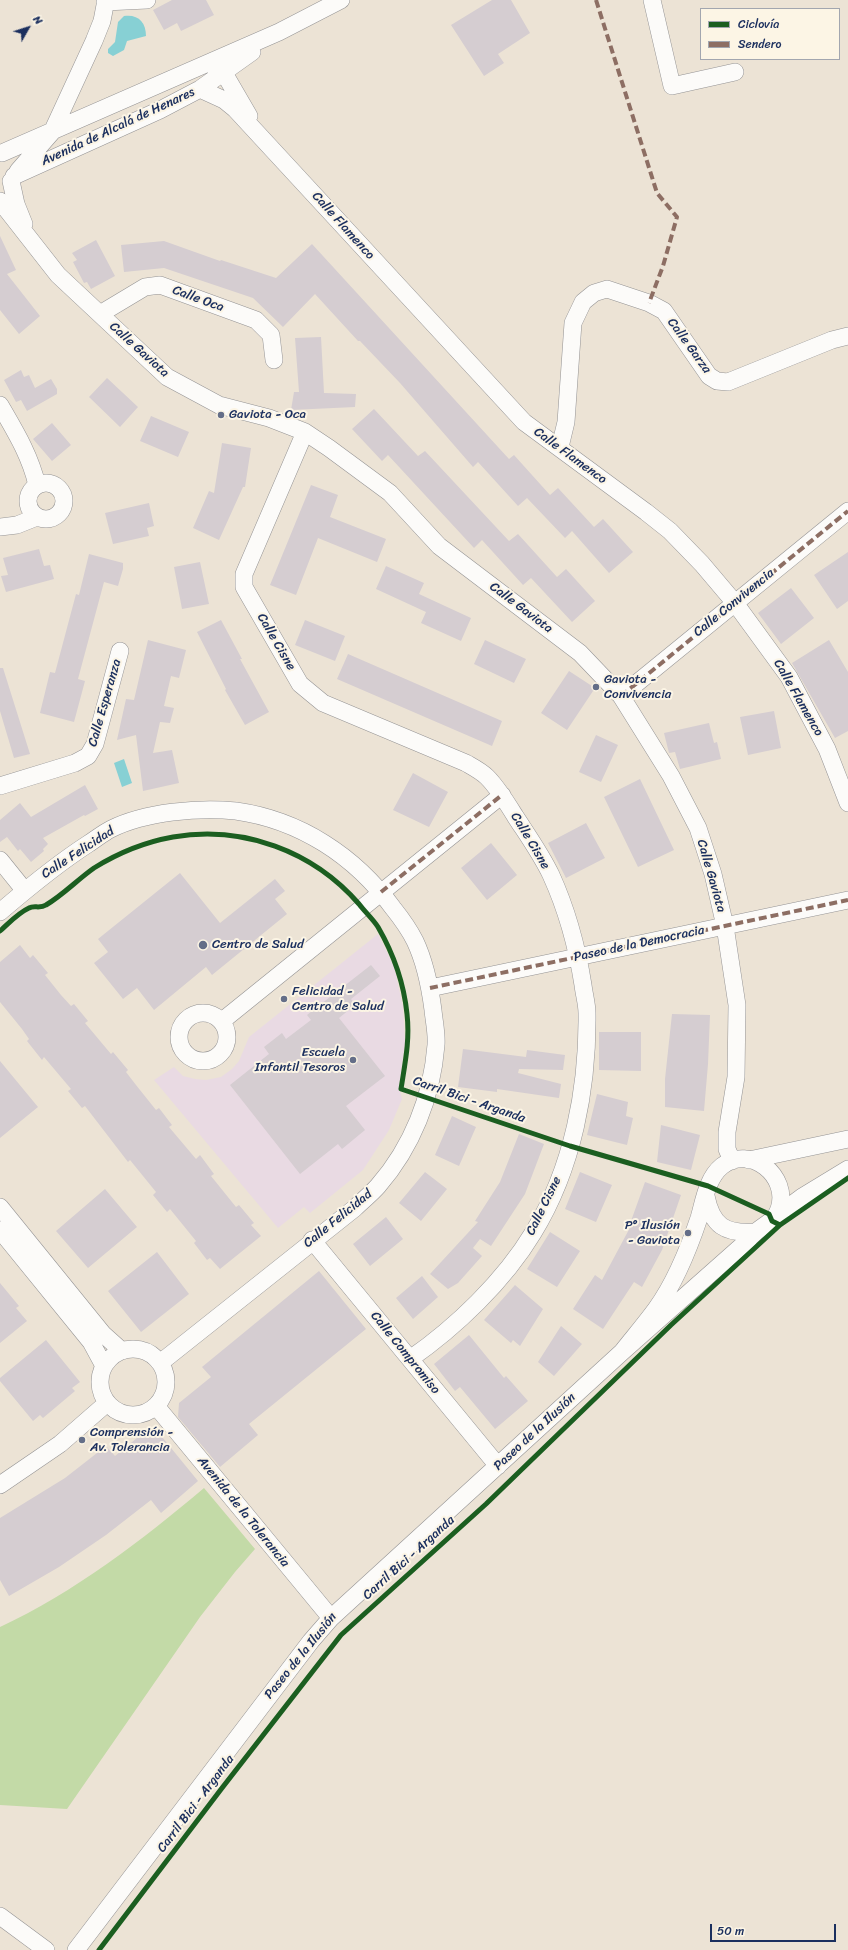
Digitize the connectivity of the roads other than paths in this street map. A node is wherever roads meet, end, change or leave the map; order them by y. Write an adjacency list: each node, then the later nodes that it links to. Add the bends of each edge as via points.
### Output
1 (147, 0): 4 (street)
2 (340, 0): 5 (street, Avenida de Alcalá de Henares)
3 (652, 0): 8 (street, via 672,86)
4 (106, 1): 11 (street, via 94,41)
5 (279, 32): 6 (street, Avenida de Alcalá de Henares); 7 (street, Avenida de Alcalá de Henares)
6 (204, 65): 7 (street); 11 (street, Avenida de Alcalá de Henares)
7 (224, 72): 9 (street, Avenida de Alcalá de Henares); 10 (street, Calle Flamenco, via 245,106)
8 (735, 72)
9 (200, 90): 10 (street, Calle Flamenco, via 224,100); 13 (street, Avenida de Alcalá de Henares)
10 (256, 131): 21 (street, Calle Flamenco, via 524,422)
11 (52, 132): 12 (street, Avenida de Alcalá de Henares); 13 (street)
12 (1, 152): 13 (street, Calle Gaviota, via 13,162)
13 (8, 181): 15 (street, Calle Gaviota)
14 (0, 201): 15 (street, Calle Gaviota)
15 (28, 238): 16 (street, Calle Gaviota, via 58,275)
16 (100, 314): 18 (street, Calle Oca, via 145,287 160,285 256,320 272,335); 20 (street, Calle Gaviota, via 167,377 219,405 269,418)
17 (848, 336): 21 (street, Calle Garza, via 728,382 717,381 709,376 664,311 649,303 607,289 594,292 583,302 573,322 566,422)
18 (274, 360)
19 (0, 405): 22 (street, via 32,464)
20 (304, 432): 28 (street, Calle Gaviota, via 390,493 439,546 580,653); 30 (street, Calle Cisne, via 244,574 244,587 300,684 323,703 466,763 486,777)
21 (560, 447): 26 (street, Calle Flamenco, via 670,531)
22 (37, 485): 24 (street, via 32,488 28,498 30,510); 24 (street, via 49,483 58,487 64,501 63,508 56,516 49,519)
23 (848, 511): 26 (street, Calle Convivencia)
24 (37, 517): 25 (street, via 17,525)
25 (0, 527)
26 (734, 603): 28 (street, Calle Convivencia); 31 (street, Calle Flamenco, via 789,677 827,749)
27 (120, 651): 29 (street, Calle Esperanza, via 95,744 88,756 76,763)
28 (621, 696): 37 (street, Calle Gaviota, via 671,776 698,828 714,874)
29 (0, 786)
30 (502, 795): 34 (street); 38 (street, Calle Cisne, via 543,858 562,898)
31 (848, 803)
32 (0, 860): 33 (street)
33 (25, 891): 34 (street, Calle Felicidad, via 45,874 112,829 148,817 174,812 219,809 256,814 298,828 330,846 356,866); 36 (street, Calle Felicidad)
34 (381, 892): 39 (street, Calle Felicidad, via 415,941); 40 (street)
35 (848, 900): 37 (street, Paseo de la Democracia)
36 (0, 912)
37 (725, 926): 38 (street, Paseo de la Democracia); 44 (street, Calle Gaviota, via 737,1005 736,1077 726,1149)
38 (579, 957): 39 (street, Paseo de la Democracia); 55 (street, Calle Cisne, via 587,1011 584,1089 556,1189 533,1233 500,1279)
39 (430, 988): 52 (street, Calle Felicidad, via 436,1043 433,1070 417,1125 402,1153 377,1187 355,1208)
40 (222, 1021)
41 (848, 1139): 42 (street)
42 (749, 1160): 44 (street); 49 (street, via 768,1168 777,1180 781,1200)
43 (848, 1160): 47 (street, Paseo de la Ilusión)
44 (732, 1161): 46 (street, Paseo de la Ilusión, via 712,1176)
45 (848, 1169): 47 (street, Paseo de la Ilusión)
46 (706, 1196): 51 (street, via 708,1208 714,1219 725,1228 738,1233); 54 (street, Paseo de la Ilusión, via 694,1232 668,1289 656,1309)
47 (802, 1197): 49 (street, Paseo de la Ilusión)
48 (0, 1207): 53 (street, via 103,1334)
49 (775, 1216): 51 (street, Paseo de la Ilusión, via 772,1221)
50 (0, 1230): 57 (street, via 91,1342)
51 (755, 1232): 54 (street, Paseo de la Ilusión)
52 (312, 1240): 55 (street, Calle Compromiso); 56 (street, Calle Felicidad)
53 (122, 1351): 56 (street, via 138,1349 150,1354); 57 (street)
54 (622, 1352): 60 (street, Paseo de la Ilusión)
55 (410, 1359): 60 (street, Calle Compromiso)
56 (160, 1363): 59 (street, via 166,1375 166,1389)
57 (104, 1366): 58 (street, via 100,1378 101,1391)
58 (107, 1402): 59 (street, via 118,1411 132,1415 144,1413); 61 (street, via 60,1444)
59 (156, 1406): 62 (street, Avenida de la Tolerancia)
60 (498, 1466): 62 (street, Paseo de la Ilusión)
61 (0, 1484)
62 (331, 1618): 65 (street, Paseo de la Ilusión)
63 (0, 1916): 64 (street)
64 (46, 1950)
65 (76, 1950)

